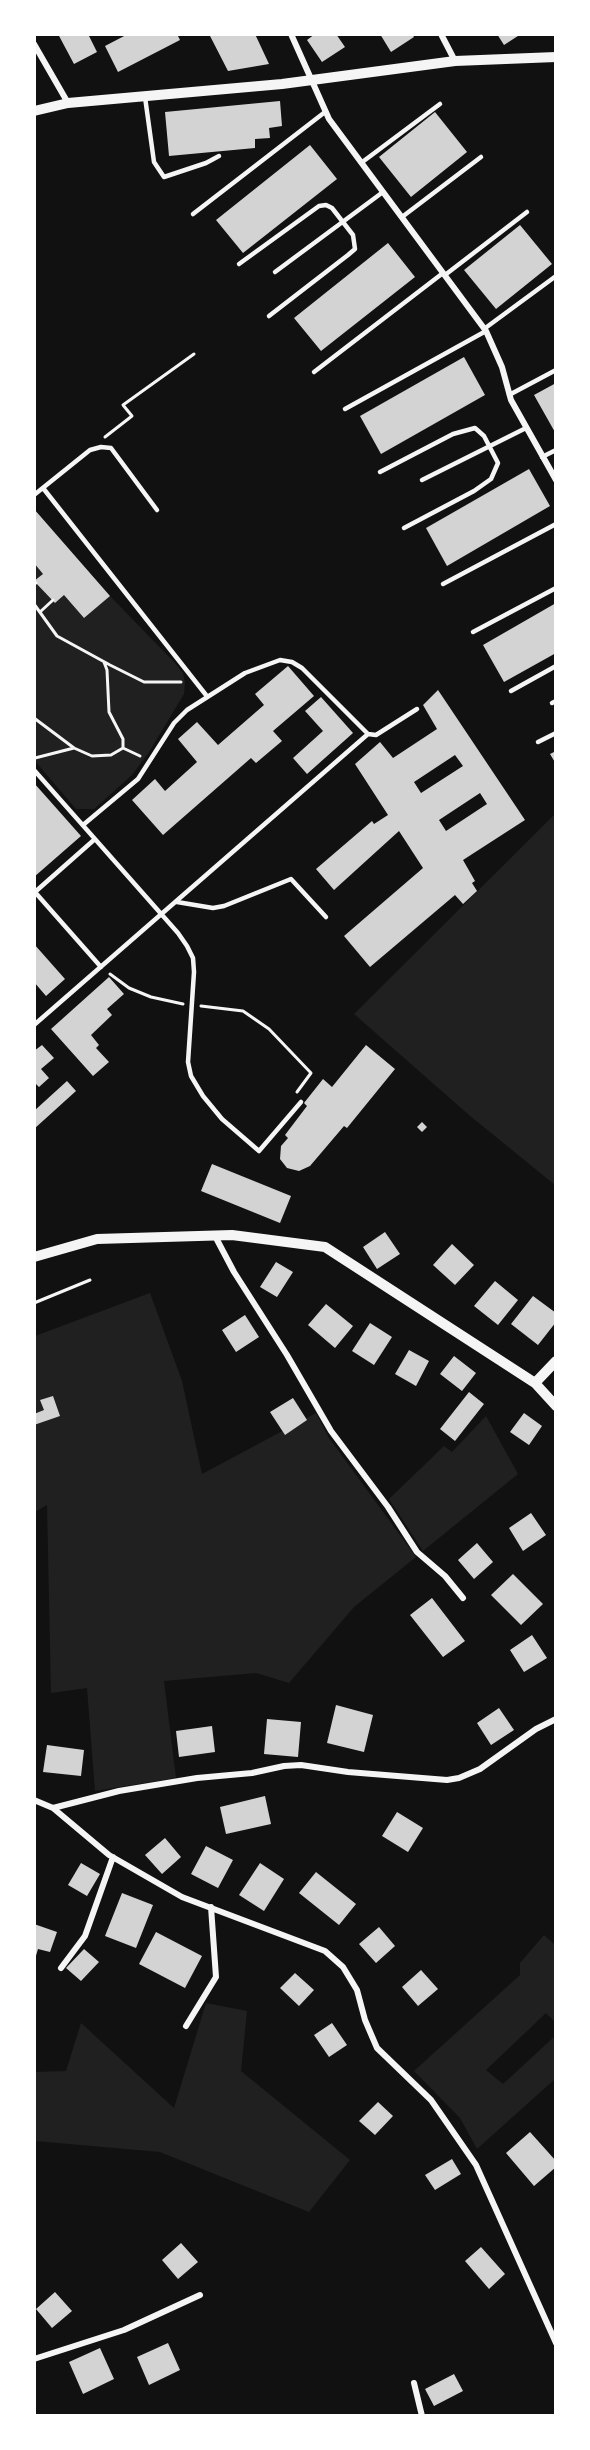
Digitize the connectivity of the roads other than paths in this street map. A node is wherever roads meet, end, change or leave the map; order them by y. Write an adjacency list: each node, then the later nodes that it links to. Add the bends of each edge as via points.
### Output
1 (291, 34): 6 (street)
2 (441, 34): 5 (street)
3 (34, 44): 8 (street)
4 (555, 57): 5 (street)
5 (455, 61): 6 (street)
6 (313, 80): 7 (street); 11 (street)
7 (145, 97): 8 (street); 12 (lane, via 154,162 164,177)
8 (68, 103): 10 (street)
9 (440, 104): 14 (lane)
10 (34, 111)
11 (325, 112): 14 (street); 17 (lane)
12 (219, 156)
13 (481, 158): 18 (lane)
14 (361, 163): 15 (street)
15 (383, 192): 18 (street); 19 (lane)
16 (527, 212): 22 (lane)
17 (193, 214)
18 (402, 217): 22 (street)
19 (343, 221): 20 (lane, via 333,208 319,206); 21 (lane); 24 (lane, via 353,235 355,249)
20 (239, 264)
21 (275, 272)
22 (444, 274): 25 (street); 27 (lane)
23 (555, 276): 25 (lane)
24 (269, 316)
25 (485, 330): 28 (street, via 502,367); 29 (lane)
26 (555, 370): 28 (lane)
27 (314, 372)
28 (509, 395): 30 (street)
29 (345, 409)
30 (526, 428): 31 (lane); 33 (street)
31 (490, 446): 34 (lane, via 475,428 464,430); 35 (lane); 41 (lane, via 498,463 491,479)
32 (555, 450): 33 (lane)
33 (542, 457): 36 (street)
34 (380, 472)
35 (422, 480)
36 (555, 480)
37 (43, 488): 38 (lane); 39 (lane, via 90,450 111,448); 47 (lane)
38 (34, 495)
39 (157, 510)
40 (555, 524): 42 (lane)
41 (404, 528)
42 (443, 584)
43 (555, 588): 44 (lane)
44 (473, 632)
45 (555, 666): 46 (lane)
46 (511, 691)
47 (206, 695): 50 (lane, via 245,672 280,660 292,662); 53 (lane, via 174,723 138,779)
48 (417, 709): 50 (lane, via 376,735)
49 (555, 733): 51 (lane)
50 (369, 734): 56 (lane)
51 (538, 742)
52 (34, 770): 53 (lane)
53 (83, 825): 54 (lane)
54 (95, 839): 55 (lane); 57 (lane)
55 (35, 892): 59 (lane)
56 (177, 902): 57 (lane); 58 (lane, via 224,906 291,879)
57 (162, 915): 59 (lane); 61 (lane, via 193,958 188,1062 203,1096 237,1134 259,1151)
58 (326, 917)
59 (101, 967): 60 (lane)
60 (34, 1024)
61 (301, 1102)
62 (215, 1236): 63 (street, via 97,1239); 65 (street, via 325,1247); 67 (street, via 331,1431 417,1552)
63 (34, 1257)
64 (555, 1361): 65 (street)
65 (535, 1383): 66 (street)
66 (555, 1406)
67 (463, 1598)
68 (555, 1719): 70 (street, via 480,1769 459,1778 284,1766 118,1791)
69 (34, 1800): 70 (street)
70 (53, 1808): 71 (street)
71 (113, 1857): 72 (street, via 182,1897); 73 (street, via 85,1936)
72 (211, 1907): 74 (street, via 216,1977); 76 (street, via 325,1951 343,1966 357,1990 377,2048 430,2100 476,2165)
73 (61, 1968)
74 (186, 2026)
75 (200, 2295): 77 (street, via 124,2330)
76 (555, 2343)
77 (34, 2359)
78 (414, 2383): 79 (street)
79 (422, 2415)

